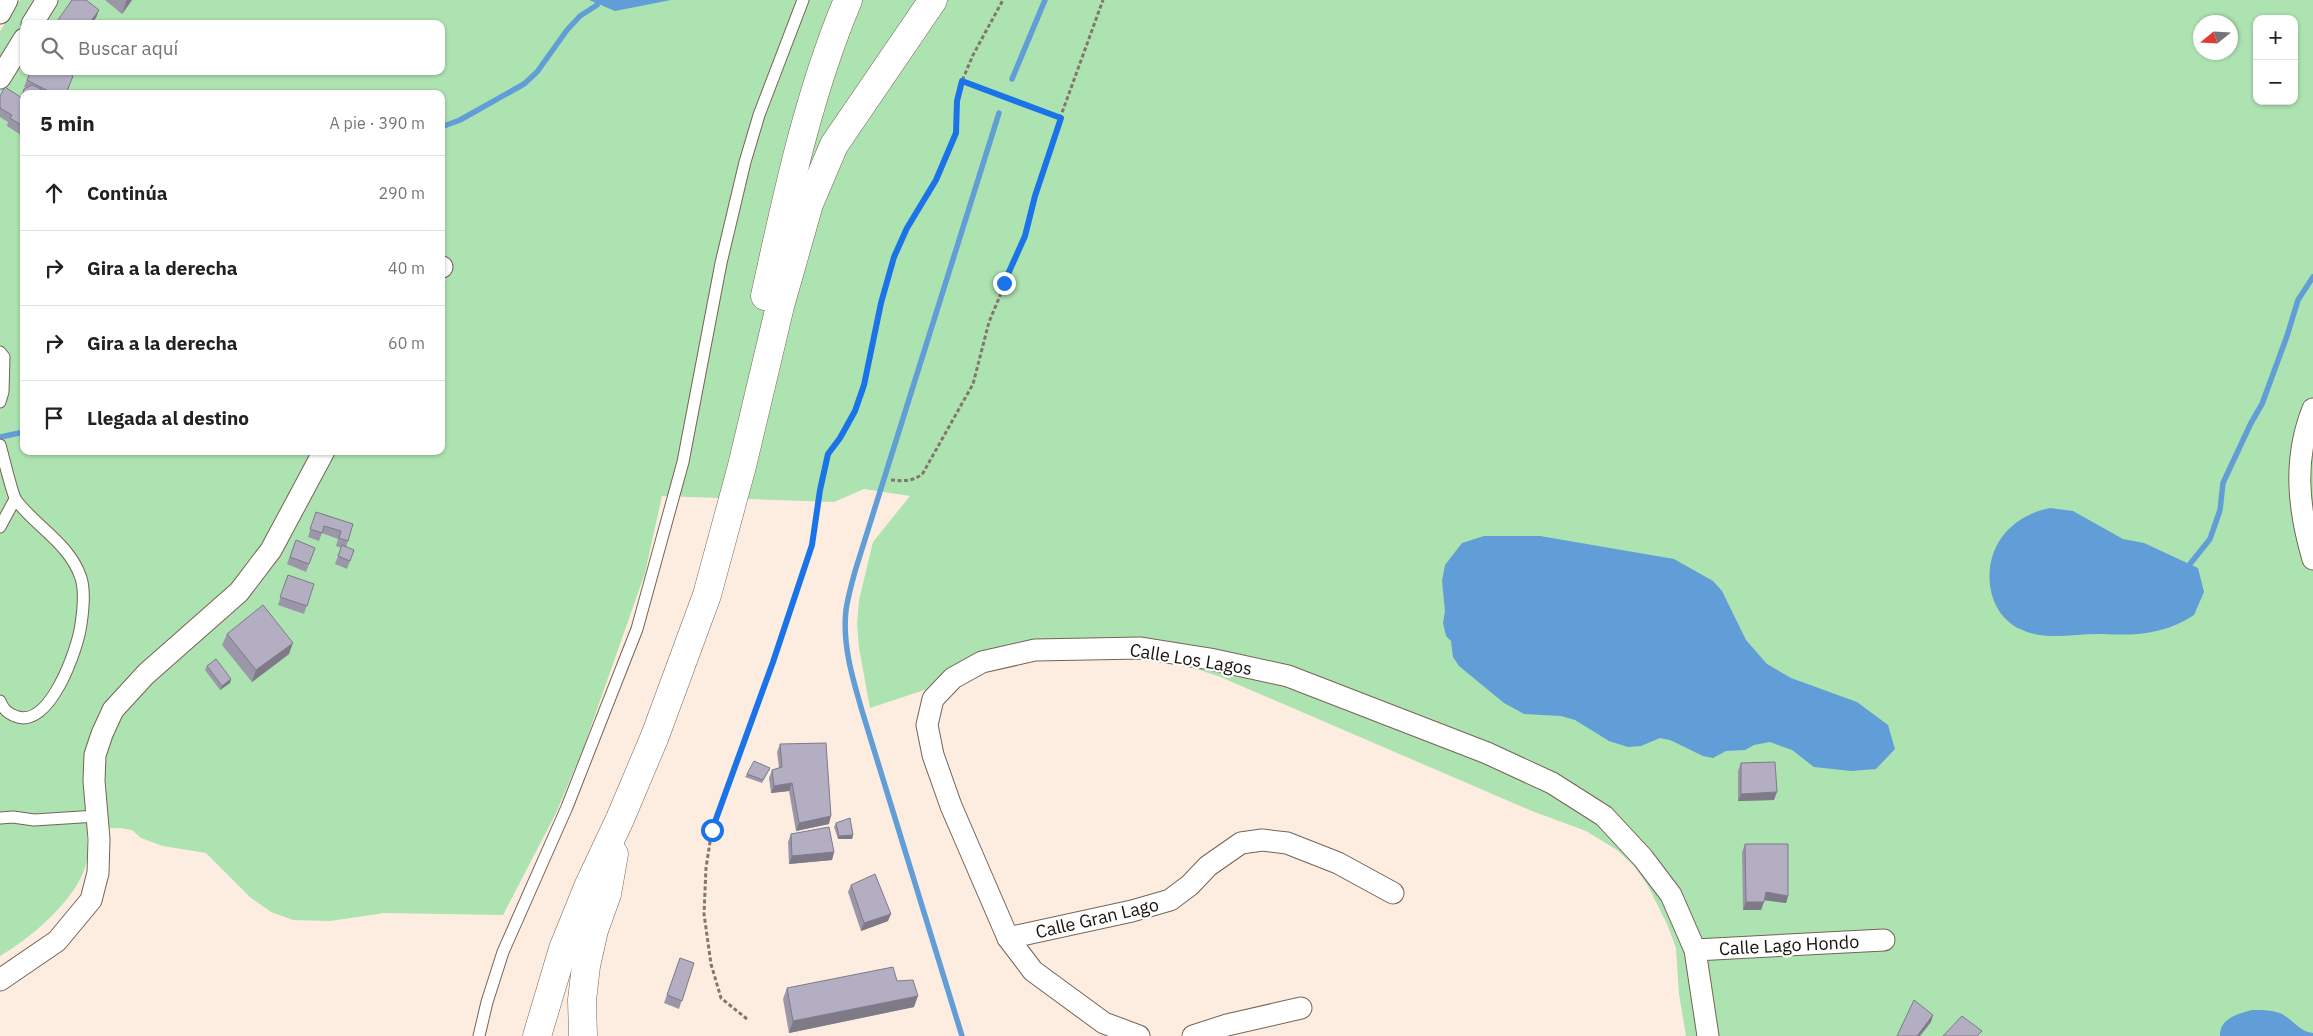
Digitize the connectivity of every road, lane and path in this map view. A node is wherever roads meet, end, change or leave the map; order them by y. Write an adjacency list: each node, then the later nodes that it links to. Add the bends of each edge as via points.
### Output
1 (7, 0): 10 (street)
2 (47, 0): 11 (street)
3 (803, 0): 37 (lane, via 759,115 745,162 683,462 637,629 567,807 504,952)
4 (832, 0): 16 (highway, via 799,90 780,165 770,230)
5 (848, 0): 16 (highway, via 806,121)
6 (933, 0): 16 (highway, via 834,145)
7 (952, 0): 16 (highway, via 849,152)
8 (1003, 0): 14 (path)
9 (1103, 0): 15 (path)
10 (0, 13)
11 (34, 20)
12 (20, 45): 13 (street)
13 (0, 78)
14 (962, 81): 15 (path); 36 (path, via 957,101 956,133 936,180 894,257 864,385 855,411 828,454 812,545 712,830 704,914 711,964 721,998)
15 (1061, 118): 22 (path, via 1025,236 989,322 973,384 923,473 911,480)
16 (771, 310): 29 (highway, via 742,466 707,595 655,736); 38 (highway, via 691,590 640,731 554,946)
17 (0, 352): 18 (lane, via 4,357)
18 (0, 402)
19 (2313, 409): 25 (street, via 2300,454 2299,488 2304,528)
20 (0, 445): 23 (lane)
21 (322, 455): 27 (street, via 271,550 239,592 146,674 113,710 95,755)
22 (891, 480)
23 (15, 498): 24 (lane); 26 (lane, via 67,552 81,579 81,625 61,681 38,714 18,718 6,712)
24 (0, 527)
25 (2313, 558)
26 (0, 701)
27 (97, 816): 28 (lane, via 34,820); 34 (street, via 98,873 91,900 57,941)
28 (0, 818)
29 (620, 819): 39 (highway, via 563,950); 40 (highway, via 607,894 586,966 582,1000)
30 (1393, 893): 31 (street, Calle Gran Lago, via 1338,863 1287,843 1262,840 1241,843 1208,866 1170,900)
31 (1008, 938): 33 (street, Calle Los Lagos, via 950,806 933,755 927,725 933,699 953,678 982,662 1035,650 1141,648 1288,676 1487,753 1560,788 1604,816 1643,858 1671,895); 41 (street, Calle Los Lagos, via 1033,971 1053,986 1104,1023)
32 (1884, 940): 33 (street, Calle Lago Hondo)
33 (1695, 950): 43 (street, Calle Los Lagos)
34 (0, 980)
35 (1301, 1008): 42 (street, via 1237,1022)
36 (747, 1019)
37 (480, 1036)
38 (527, 1036)
39 (537, 1036)
40 (583, 1036)
41 (1139, 1036)
42 (1193, 1036)
43 (1708, 1036)

